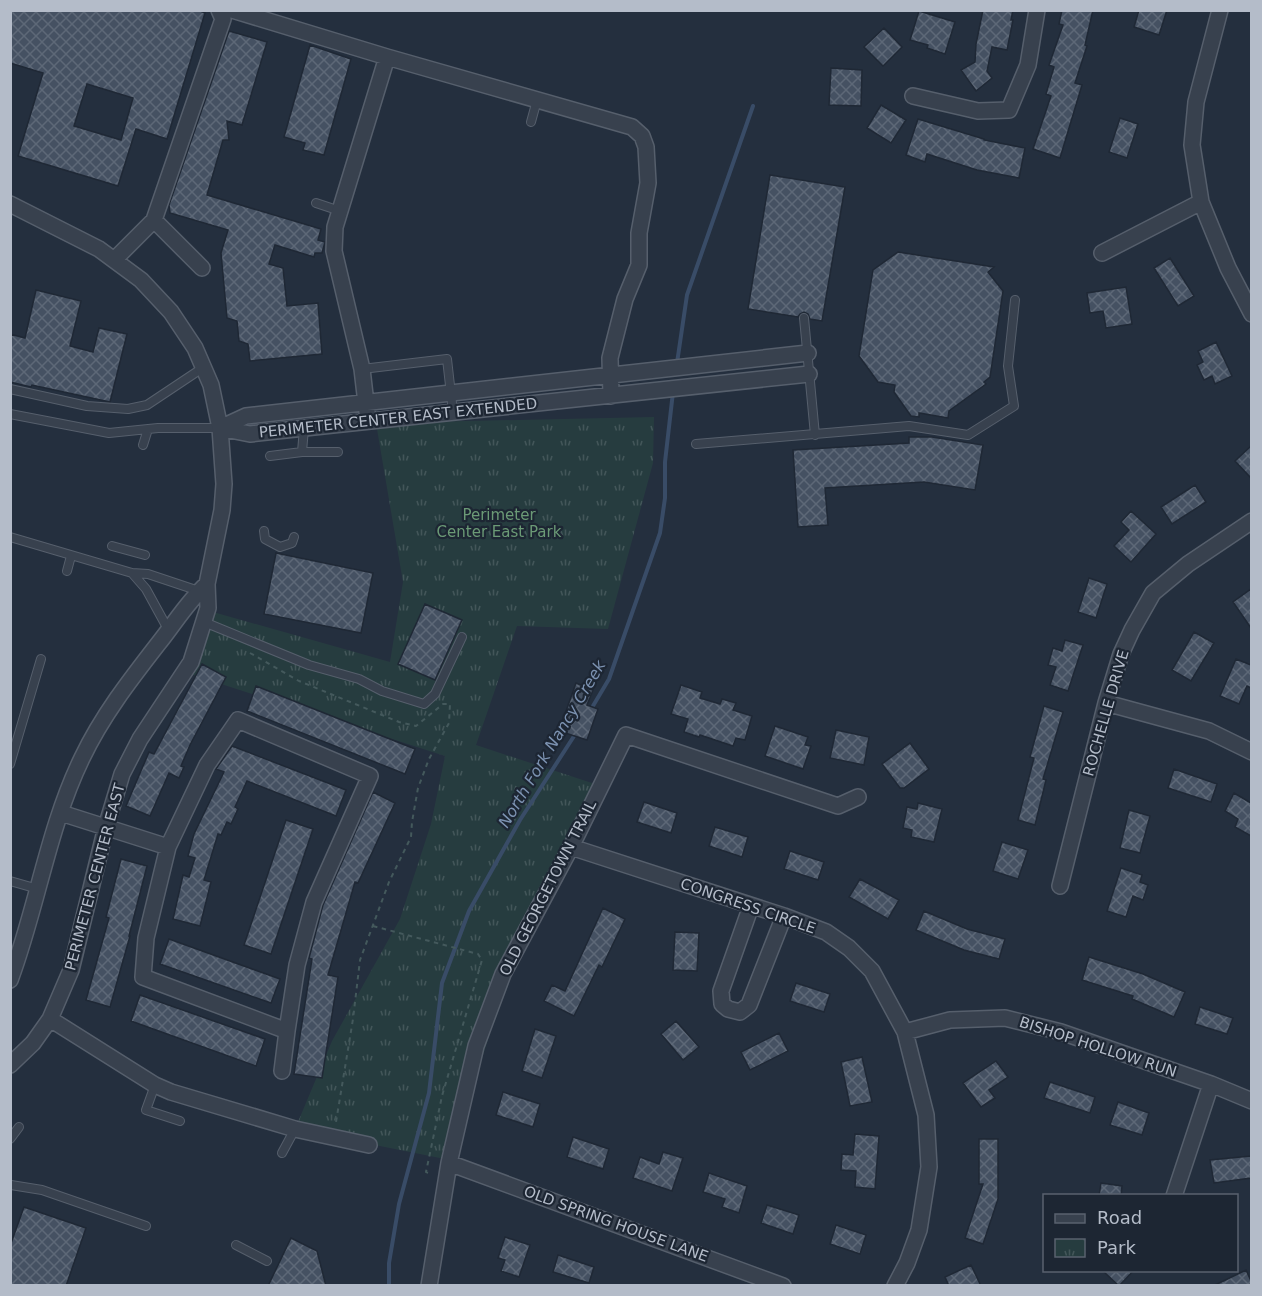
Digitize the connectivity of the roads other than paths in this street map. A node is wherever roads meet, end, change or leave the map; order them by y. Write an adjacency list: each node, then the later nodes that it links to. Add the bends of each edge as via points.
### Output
1 (219, 10): 13 (street, via 223,19)
2 (232, 10): 5 (street)
3 (1037, 10): 6 (street, via 1028,65 1009,110 978,111)
4 (1220, 10): 9 (street, via 1196,102 1192,145)
5 (387, 57): 7 (street); 12 (street)
6 (913, 96)
7 (537, 100): 8 (lane); 24 (street, via 632,127 642,136 646,147 648,183 639,233 639,265 625,298)
8 (531, 122)
9 (1201, 202): 14 (street); 18 (street)
10 (316, 203): 12 (lane)
11 (10, 204): 15 (street, PERIMETER CENTER EAST, via 73,234)
12 (340, 211): 22 (street, via 334,251)
13 (154, 220): 15 (street); 16 (street)
14 (1102, 253)
15 (114, 260): 21 (street, PERIMETER CENTER EAST, via 141,280 171,312)
16 (202, 268)
17 (1015, 300): 35 (lane, via 1008,366 1014,406 968,435 909,426)
18 (1251, 314)
19 (804, 318): 20 (lane)
20 (808, 352): 23 (lane); 24 (street, PERIMETER CENTER EAST EXTENDED)
21 (204, 367): 25 (lane, via 147,405 128,409 87,406); 32 (street, PERIMETER CENTER EAST)
22 (362, 369): 26 (lane, via 447,359); 28 (street)
23 (809, 374): 27 (street, PERIMETER CENTER EAST EXTENDED); 35 (lane)
24 (609, 375): 26 (street, PERIMETER CENTER EAST EXTENDED); 27 (street)
25 (10, 389)
26 (451, 394): 28 (street, PERIMETER CENTER EAST EXTENDED); 29 (lane)
27 (611, 396): 29 (street, PERIMETER CENTER EAST EXTENDED)
28 (366, 403): 31 (street); 32 (street, PERIMETER CENTER EAST EXTENDED, via 246,416)
29 (453, 412): 31 (street, PERIMETER CENTER EAST EXTENDED)
30 (10, 414): 34 (lane, via 108,433)
31 (368, 421): 33 (street, PERIMETER CENTER EAST EXTENDED)
32 (220, 428): 33 (street, PERIMETER CENTER EAST EXTENDED, via 250,434); 34 (lane); 50 (street, PERIMETER CENTER EAST, via 222,510)
33 (304, 428): 38 (lane)
34 (148, 429): 37 (lane)
35 (815, 435): 36 (lane)
36 (696, 444)
37 (143, 445)
38 (302, 452): 39 (lane); 40 (lane)
39 (338, 452)
40 (270, 456)
41 (1251, 521): 55 (street, ROCHELLE DRIVE, via 1153,593 1121,654)
42 (264, 531): 44 (lane, via 266,539 280,546 292,543)
43 (10, 537): 47 (lane)
44 (294, 537)
45 (112, 546): 46 (lane)
46 (145, 555)
47 (71, 556): 48 (lane); 49 (lane)
48 (67, 571)
49 (132, 573): 50 (lane); 52 (lane, via 146,589)
50 (203, 587): 51 (street, PERIMETER CENTER EAST, via 208,608); 52 (street, PERIMETER CENTER EAST, via 189,600)
51 (204, 622): 53 (lane, via 309,665 424,704 435,694); 60 (street, PERIMETER CENTER EAST, via 191,662 140,739 123,774)
52 (169, 631): 59 (street, PERIMETER CENTER EAST, via 104,716 81,759)
53 (462, 637)
54 (41, 659): 57 (lane)
55 (1106, 703): 56 (street, via 1209,731); 64 (street, ROCHELLE DRIVE)
56 (1251, 752)
57 (10, 764)
58 (858, 797): 62 (street, OLD GEORGETOWN TRAIL, via 838,806 626,735)
59 (61, 813): 60 (street); 65 (street, PERIMETER CENTER EAST)
60 (106, 827): 61 (street); 69 (street, PERIMETER CENTER EAST, via 72,970)
61 (168, 847): 70 (street, via 146,939 144,977); 70 (street, via 207,765 238,720 370,776 314,902 297,965)
62 (571, 847): 66 (street, CONGRESS CIRCLE); 83 (street, OLD GEORGETOWN TRAIL, via 503,974 476,1047)
63 (10, 881): 65 (lane)
64 (1060, 886)
65 (38, 889): 68 (street, PERIMETER CENTER EAST)
66 (751, 906): 67 (street, CONGRESS CIRCLE); 67 (street, via 721,991 722,1004 728,1009 740,1012 749,1005)
67 (784, 916): 71 (street, CONGRESS CIRCLE, via 826,932 849,948 872,971)
68 (10, 980)
69 (50, 1019): 72 (street, PERIMETER CENTER EAST); 75 (street)
70 (286, 1031): 73 (street)
71 (905, 1032): 74 (street, BISHOP HOLLOW RUN, via 950,1020 1005,1018 1061,1032); 92 (street, CONGRESS CIRCLE, via 926,1115 929,1167 919,1230)
72 (10, 1065)
73 (282, 1071)
74 (1212, 1084): 76 (street, BISHOP HOLLOW RUN); 85 (street)
75 (155, 1085): 77 (lane, via 146,1110); 79 (street)
76 (1251, 1101)
77 (180, 1121)
78 (19, 1127): 80 (lane)
79 (295, 1129): 81 (street); 82 (lane)
80 (10, 1139)
81 (369, 1145)
82 (282, 1153)
83 (449, 1163): 89 (street, OLD SPRING HOUSE LANE); 90 (street, OLD GEORGETOWN TRAIL)
84 (11, 1185): 86 (lane, via 42,1190)
85 (1175, 1194)
86 (146, 1226)
87 (236, 1245): 88 (lane)
88 (267, 1261)
89 (766, 1283): 91 (street, OLD SPRING HOUSE LANE)
90 (429, 1286)
91 (783, 1286)
92 (896, 1286)

